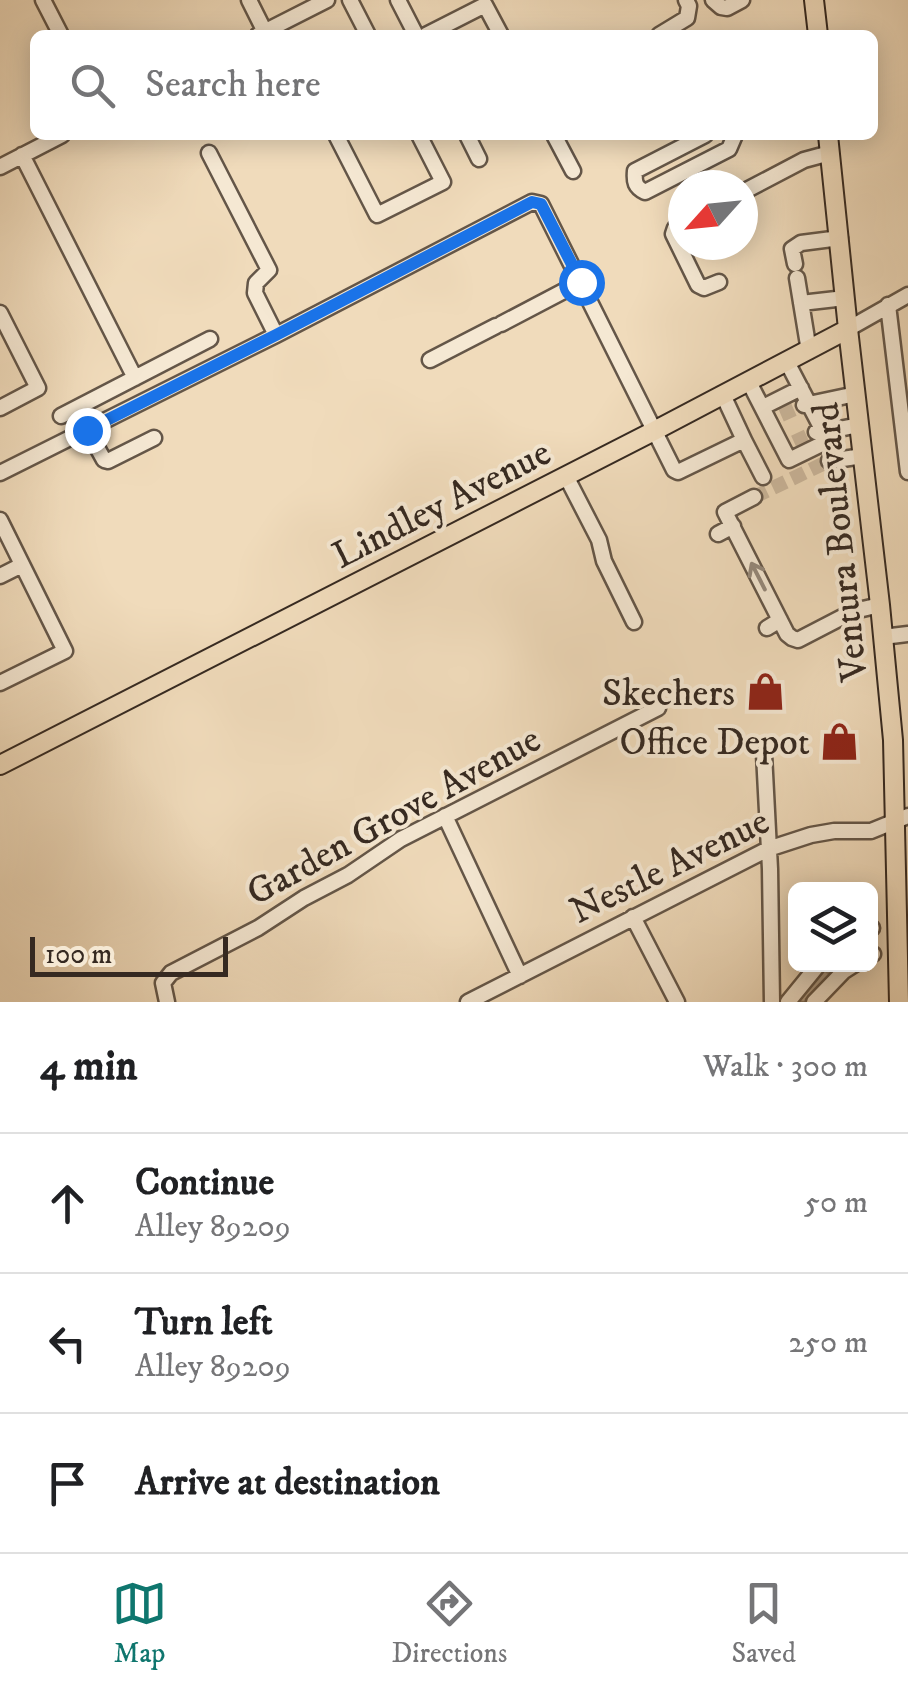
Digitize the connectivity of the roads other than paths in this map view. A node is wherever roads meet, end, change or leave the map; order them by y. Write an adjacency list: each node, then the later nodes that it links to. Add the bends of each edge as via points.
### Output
1 (43, 0): 10 (street)
2 (249, 0): 11 (street)
3 (327, 0): 12 (street)
4 (350, 0): 13 (street)
5 (398, 0): 14 (street)
6 (686, 0): 17 (street, via 687,18)
7 (713, 0): 8 (street, via 721,8)
8 (742, 0)
9 (814, 0): 18 (main road)
10 (58, 30)
11 (261, 30)
12 (283, 30)
13 (365, 30)
14 (413, 30)
15 (436, 30): 16 (street, via 485,5)
16 (498, 30)
17 (667, 30)
18 (817, 30)
19 (52, 140): 28 (street)
20 (339, 140): 21 (street, via 378,215 443,182)
21 (422, 140)
22 (469, 140): 29 (street)
23 (556, 140): 31 (street)
24 (696, 140): 25 (street, via 635,172 638,188 645,192 730,149)
25 (733, 140)
26 (829, 144): 32 (street); 33 (main road, Ventura Boulevard)
27 (210, 153): 43 (street, via 269,270 254,293)
28 (22, 155): 30 (street); 48 (street)
29 (479, 159)
30 (0, 166)
31 (572, 171)
32 (758, 184)
33 (840, 238): 38 (main road, Ventura Boulevard); 39 (street, via 792,249)
34 (685, 260): 36 (street, via 698,285)
35 (581, 282): 43 (street, via 541,204 532,202); 46 (street); 60 (street)
36 (719, 282)
37 (908, 295): 40 (street, Lindley Avenue)
38 (846, 298): 39 (street); 42 (main road, Ventura Boulevard)
39 (801, 302): 45 (street)
40 (888, 305): 42 (street, Lindley Avenue); 65 (street, Ventura Boulevard)
41 (0, 313): 54 (street, via 38,388)
42 (848, 329): 45 (main road, Lindley Avenue); 51 (main road, Ventura Boulevard)
43 (276, 335): 58 (street)
44 (210, 339): 48 (street)
45 (809, 351): 47 (main road, Lindley Avenue)
46 (430, 360)
47 (787, 362): 49 (main road, Lindley Avenue); 50 (street)
48 (136, 378): 56 (street)
49 (750, 382): 52 (main road, Lindley Avenue); 55 (street)
50 (801, 388): 53 (street); 55 (street)
51 (856, 394): 53 (street); 57 (main road, Ventura Boulevard)
52 (723, 395): 60 (main road, Lindley Avenue); 62 (street)
53 (806, 404): 59 (street)
54 (0, 408)
55 (771, 415): 59 (street, via 789,460 828,441)
56 (61, 416)
57 (860, 425): 59 (street); 63 (main road, Ventura Boulevard)
58 (87, 430): 61 (street, via 108,461); 67 (street)
59 (819, 430)
60 (654, 431): 62 (street, via 678,472); 68 (main road, Lindley Avenue)
61 (154, 438)
62 (744, 440): 69 (street)
63 (863, 456): 64 (street); 76 (main road, Ventura Boulevard)
64 (829, 461)
65 (908, 463): 66 (street, Ventura Boulevard)
66 (908, 472)
67 (0, 473)
68 (566, 476): 77 (street); 83 (main road, Lindley Avenue)
69 (763, 477)
70 (754, 497): 72 (street, via 725,512)
71 (0, 520): 74 (street)
72 (733, 526): 73 (street); 76 (street, one-way to 72, via 792,638 774,624)
73 (718, 534)
74 (22, 564): 75 (street); 80 (street, via 65,651)
75 (0, 576)
76 (880, 605): 79 (main road, Ventura Boulevard)
77 (634, 622)
78 (908, 634): 79 (street)
79 (884, 637): 85 (main road, Ventura Boulevard)
80 (0, 683)
81 (658, 708): 84 (street, Garden Grove Avenue)
82 (764, 754): 86 (street)
83 (0, 764)
84 (445, 816): 91 (street); 93 (street, Garden Grove Avenue, via 171,973 163,982)
85 (902, 819): 86 (street, Nestle Avenue); 88 (main road, Ventura Boulevard)
86 (768, 849): 87 (street, Nestle Avenue); 96 (street)
87 (633, 917): 91 (street, Nestle Avenue); 95 (street)
88 (900, 931): 99 (main road, Ventura Boulevard)
89 (812, 972): 97 (street)
90 (843, 972): 98 (street)
91 (520, 976): 92 (street, Nestle Avenue)
92 (491, 997): 94 (street, Nestle Avenue)
93 (167, 1002)
94 (468, 1002)
95 (677, 1002)
96 (772, 1002)
97 (788, 1002)
98 (814, 1002)
99 (900, 1002)

